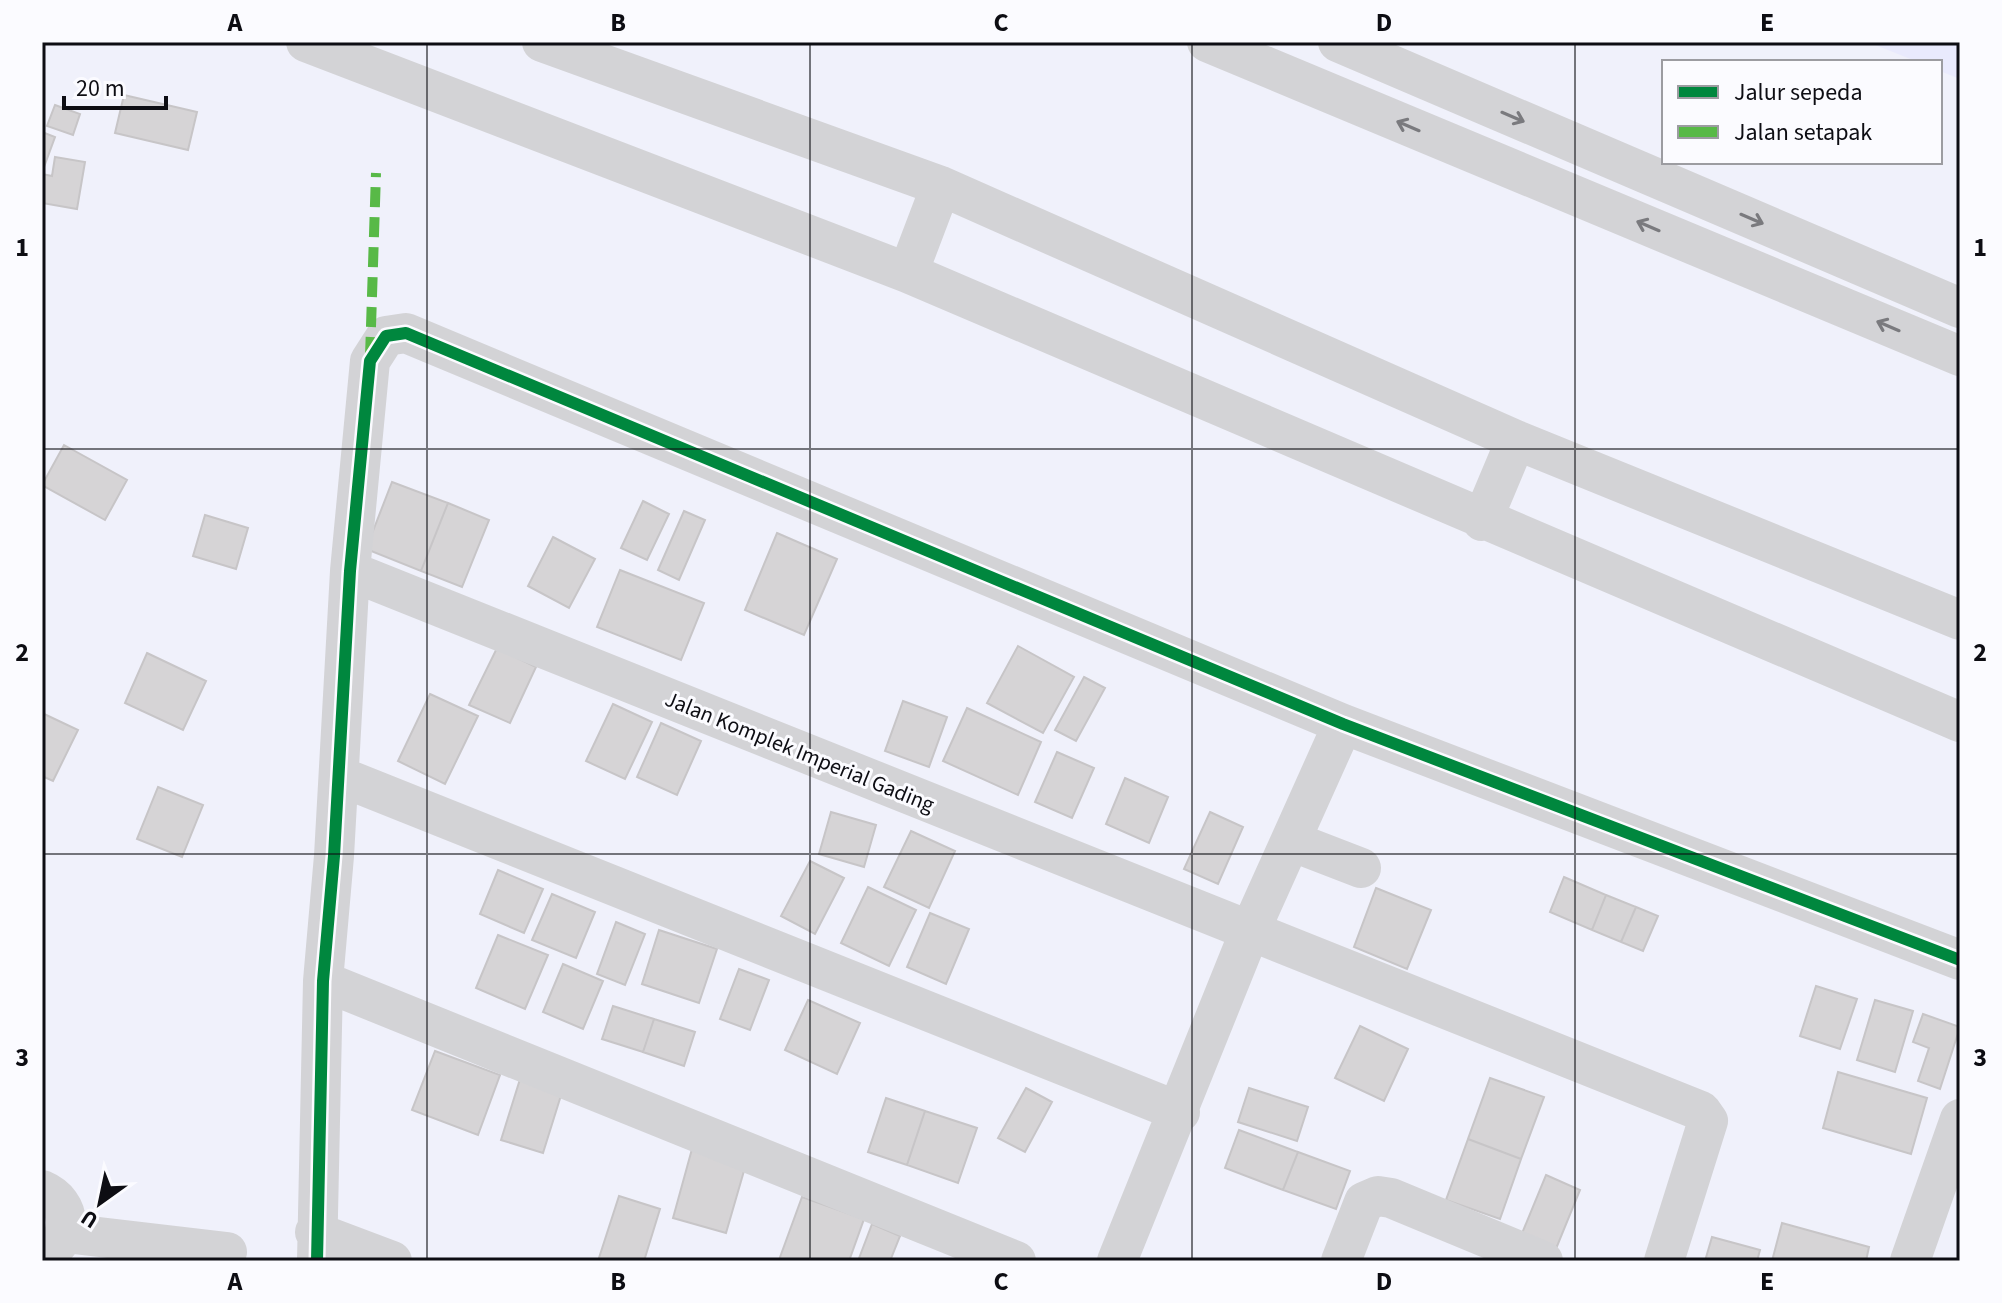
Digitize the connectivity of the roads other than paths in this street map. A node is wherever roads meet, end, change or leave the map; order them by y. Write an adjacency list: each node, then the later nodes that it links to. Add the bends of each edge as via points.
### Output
1 (306, 42): 7 (street)
2 (542, 42): 6 (street)
3 (1207, 42): 5 (street)
4 (1338, 42): 8 (street, one-way to 8)
5 (1266, 53): 9 (street, one-way to 5)
6 (941, 186): 7 (street); 10 (street)
7 (908, 273): 11 (street)
8 (1960, 308)
9 (1960, 356)
10 (1516, 440): 11 (street); 13 (street)
11 (1482, 521): 14 (street)
12 (350, 571): 15 (street, via 370,361 386,336 406,333); 16 (street); 19 (street, Jalan Komplek Imperial Gading)
13 (1960, 620)
14 (1960, 722)
15 (1343, 724): 17 (street); 20 (street)
16 (339, 776): 21 (street); 22 (street)
17 (1291, 841): 18 (street); 19 (street)
18 (1361, 868)
19 (1250, 931): 22 (street); 33 (street, Jalan Komplek Imperial Gading, via 1706,1115)
20 (1960, 960)
21 (323, 981): 26 (street); 29 (street)
22 (1180, 1112): 30 (street)
23 (1960, 1119): 34 (street)
24 (42, 1190): 25 (street, via 65,1212)
25 (54, 1244): 27 (street)
26 (316, 1246): 28 (street)
27 (227, 1252)
28 (392, 1261)
29 (1016, 1261)
30 (1117, 1261)
31 (1341, 1261): 32 (street, via 1364,1202 1378,1196)
32 (1543, 1261)
33 (1664, 1261)
34 (1911, 1261)

